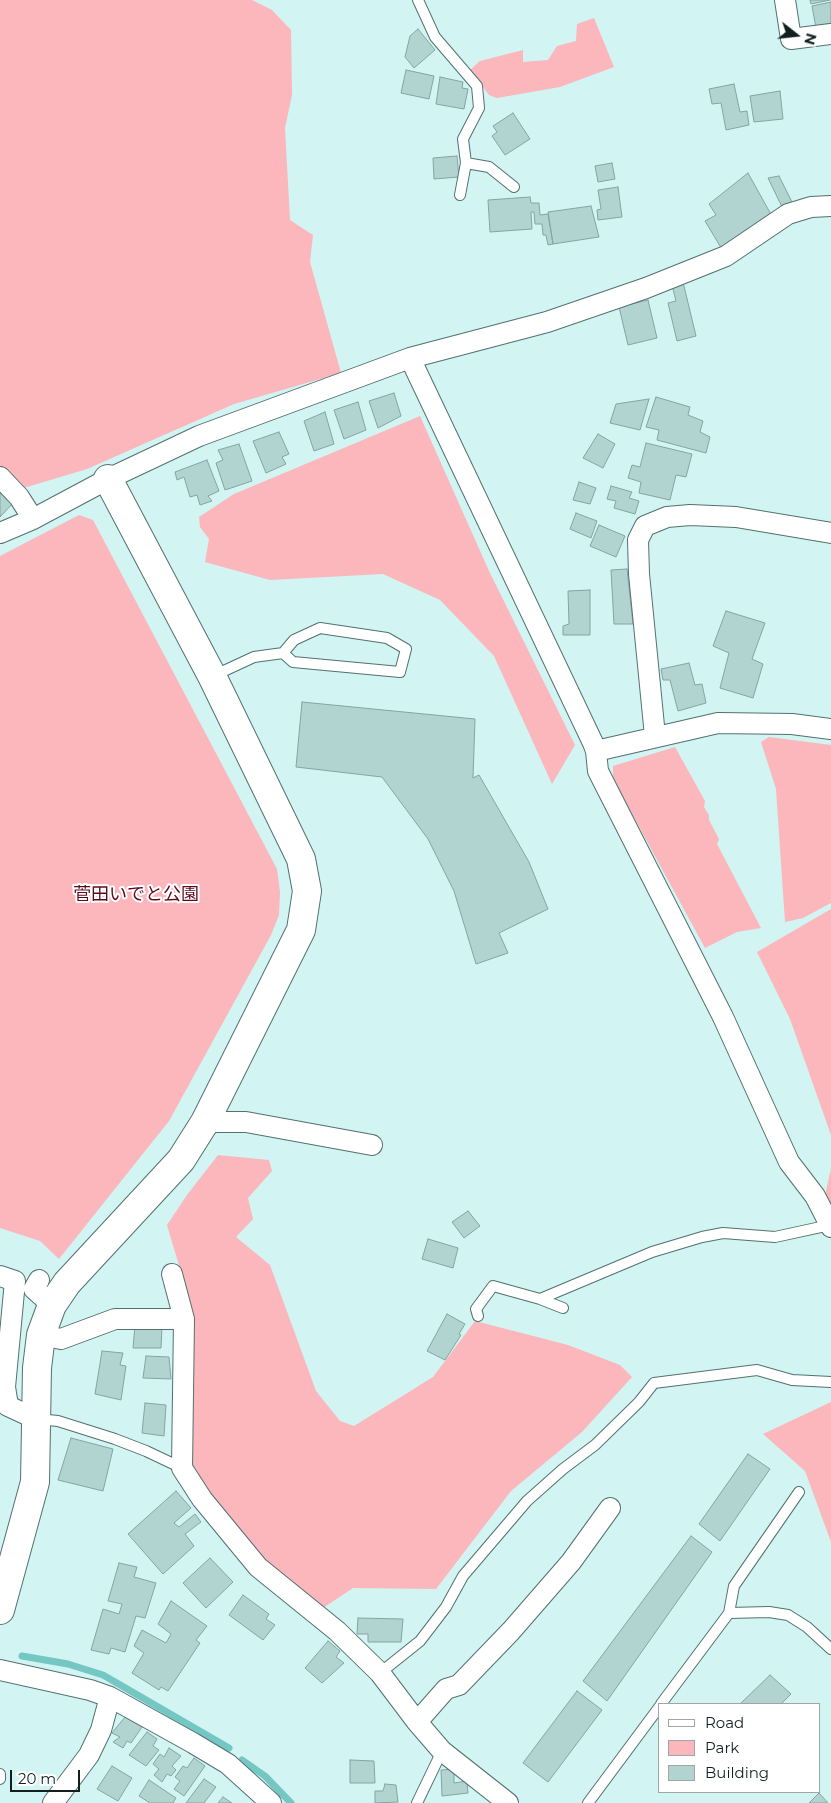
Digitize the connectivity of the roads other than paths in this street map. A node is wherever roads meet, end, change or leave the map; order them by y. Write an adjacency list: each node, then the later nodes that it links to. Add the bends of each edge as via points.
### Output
1 (418, 0): 4 (lane, via 435,37 477,86 479,108 463,139)
2 (784, 0): 3 (street, via 791,39)
3 (831, 34)
4 (466, 163): 5 (lane, via 489,167); 6 (lane)
5 (514, 187)
6 (460, 195)
7 (831, 206): 8 (street, via 811,207 788,214 726,256 646,288 547,322)
8 (410, 358): 10 (street, via 199,436); 18 (street)
9 (0, 477): 11 (street, via 19,497)
10 (108, 479): 11 (street); 15 (street)
11 (33, 519): 12 (street)
12 (0, 533)
13 (831, 533): 17 (street, via 736,516 667,517 645,526 638,540 639,574)
14 (283, 653): 14 (lane, via 294,640 320,628 388,638 406,649 400,672 293,662); 15 (lane, via 254,657)
15 (212, 676): 19 (street, via 301,859 307,891 301,930)
16 (831, 729): 17 (street, via 792,724 718,723)
17 (655, 736): 18 (street)
18 (596, 751): 21 (street, via 598,771 723,1017 789,1162 815,1196)
19 (205, 1122): 20 (street, via 246,1122); 26 (street, via 180,1160)
20 (372, 1145)
21 (830, 1226): 25 (lane, via 775,1237 723,1234 702,1237 652,1252)
22 (172, 1274): 29 (street)
23 (0, 1276): 32 (street, via 15,1281 5,1387 8,1406)
24 (39, 1280): 26 (street, via 34,1289)
25 (540, 1299): 27 (lane); 28 (lane, via 493,1286 476,1309)
26 (52, 1305): 30 (street)
27 (563, 1308)
28 (478, 1316)
29 (184, 1319): 30 (street, via 115,1319 61,1339); 33 (street)
30 (41, 1335): 32 (street)
31 (831, 1382): 40 (lane, via 792,1380 757,1370 654,1383 595,1445 563,1468 527,1501 462,1576 446,1607 420,1641)
32 (36, 1419): 33 (lane, via 58,1421 115,1439); 36 (street, via 35,1482)
33 (182, 1468): 40 (street, via 202,1499 258,1567 337,1630)
34 (799, 1492): 37 (lane, via 734,1586)
35 (610, 1508): 44 (street, via 571,1562 511,1631 459,1685 446,1689)
36 (0, 1610)
37 (729, 1613): 38 (lane, via 788,1615); 42 (lane)
38 (831, 1649)
39 (0, 1670): 41 (street, via 90,1690)
40 (380, 1673): 44 (street)
41 (110, 1698): 48 (street, via 101,1730 88,1755); 49 (street, via 228,1764)
42 (662, 1703)
43 (658, 1708): 52 (lane)
44 (417, 1722): 45 (street)
45 (442, 1751): 50 (lane); 51 (street)
46 (0, 1774): 47 (lane)
47 (0, 1779)
48 (53, 1803)
49 (271, 1803)
50 (417, 1803)
51 (508, 1803)
52 (588, 1803)

